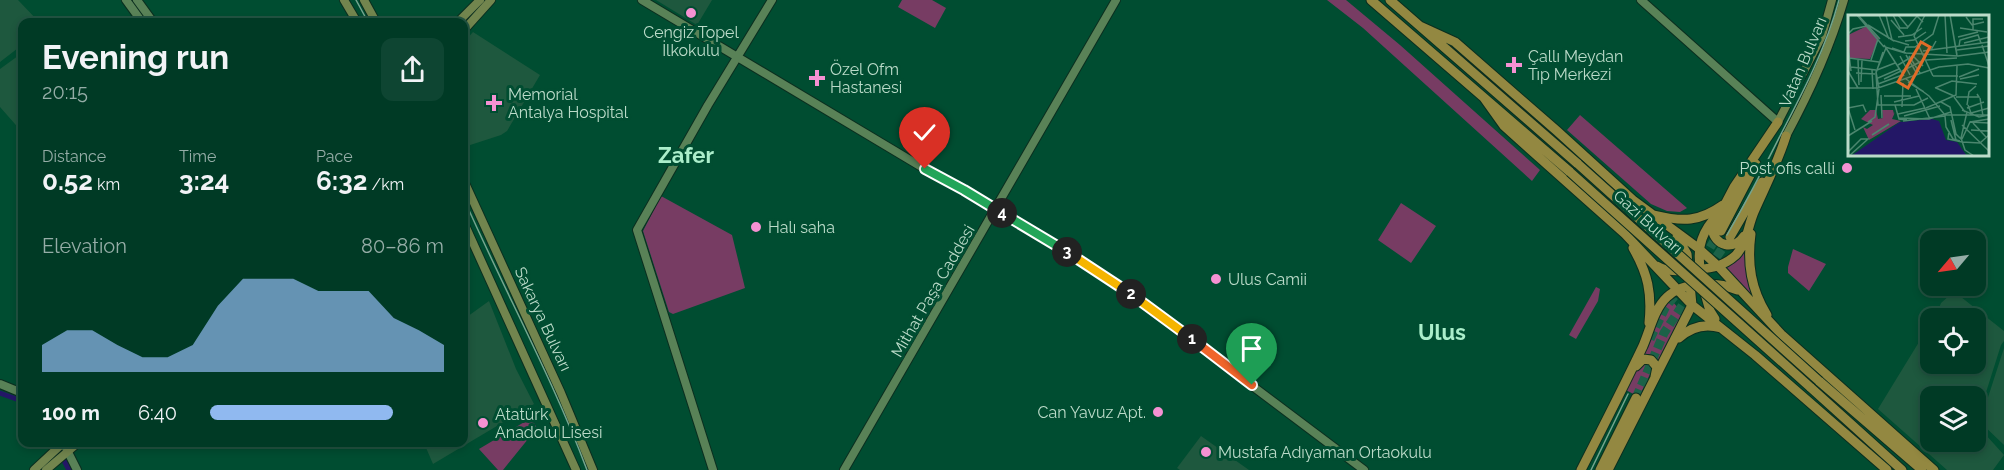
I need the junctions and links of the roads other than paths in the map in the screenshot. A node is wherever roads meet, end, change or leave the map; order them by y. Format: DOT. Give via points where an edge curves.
graph roads {
  1 [pos="126,0"];
  2 [pos="137,0"];
  3 [pos="344,0"];
  4 [pos="364,0"];
  5 [pos="480,0"];
  6 [pos="491,0"];
  7 [pos="642,0"];
  8 [pos="772,0"];
  9 [pos="1116,0"];
  10 [pos="1371,0"];
  11 [pos="1390,0"];
  12 [pos="1641,0"];
  13 [pos="1649,0"];
  14 [pos="1832,0"];
  15 [pos="1844,0"];
  16 [pos="139,18"];
  17 [pos="150,18"];
  18 [pos="355,18"];
  19 [pos="374,18"];
  20 [pos="462,18"];
  21 [pos="468,26"];
  22 [pos="1420,26"];
  23 [pos="739,57"];
  24 [pos="1484,98"];
  25 [pos="1779,120"];
  26 [pos="1786,135"];
  27 [pos="468,190"];
  28 [pos="1725,204"];
  29 [pos="996,210"];
  30 [pos="1649,213"];
  31 [pos="1753,215"];
  32 [pos="1667,226"];
  33 [pos="1721,231"];
  34 [pos="1747,231"];
  35 [pos="468,232"];
  36 [pos="1624,234"];
  37 [pos="1730,237"];
  38 [pos="1698,248"];
  39 [pos="1652,263"];
  40 [pos="1719,267"];
  41 [pos="1700,269"];
  42 [pos="1689,270"];
  43 [pos="1703,285"];
  44 [pos="1692,287"];
  45 [pos="1677,290"];
  46 [pos="1740,291"];
  47 [pos="1692,305"];
  48 [pos="1721,327"];
  49 [pos="1781,334"];
  50 [pos="1648,335"];
  51 [pos="1673,344"];
  52 [pos="1628,376"];
  53 [pos="0,384"];
  54 [pos="1653,385"];
  55 [pos="18,391"];
  56 [pos="1625,392"];
  57 [pos="1635,398"];
  58 [pos="58,447"];
  59 [pos="65,447"];
  60 [pos="74,447"];
  61 [pos="68,452"];
  62 [pos="58,466"];
  63 [pos="1359,468"];
  64 [pos="34,470"];
  65 [pos="46,470"];
  66 [pos="77,470"];
  67 [pos="576,470"];
  68 [pos="593,470"];
  69 [pos="713,470"];
  70 [pos="844,470"];
  71 [pos="1581,470"];
  72 [pos="1587,470"];
  73 [pos="1600,470"];
  74 [pos="1608,470"];
  75 [pos="1887,470"];
  76 [pos="1902,470"];
  77 [pos="1922,470"];
  78 [pos="1934,470"];
  1 -- 16 [label="street"];
  2 -- 17 [label="street"];
  3 -- 18 [label="main road"];
  4 -- 19 [label="main road"];
  5 -- 20 [label="main road"];
  6 -- 21 [label="main road"];
  7 -- 23 [label="street"];
  8 -- 23 [label="street"];
  9 -- 29 [label="street, Mithat Paşa Caddesi"];
  10 -- 24 [label="highway, Gazi Bulvarı"];
  11 -- 22 [label="highway, Gazi Bulvarı"];
  12 -- 25 [label="street" via="1761,109"];
  13 -- 25 [label="street"];
  14 -- 25 [label="main road" via="1821,36"];
  15 -- 26 [label="main road, Vatan Bulvarı" via="1818,75"];
  22 -- 30 [label="highway" via="1455,42"];
  22 -- 77 [label="highway, Gazi Bulvarı, bridge"];
  23 -- 29 [label="street"];
  23 -- 69 [label="street" via="637,230"];
  24 -- 36 [label="highway" via="1504,126"];
  24 -- 76 [label="highway, Gazi Bulvarı, bridge"];
  25 -- 28 [label="highway"];
  25 -- 33 [label="highway"];
  26 -- 31 [label="highway"];
  26 -- 37 [label="highway"];
  27 -- 68 [label="main road, Sakarya Bulvarı"];
  28 -- 30 [label="highway" via="1689,220"];
  28 -- 34 [label="highway" via="1712,229 1716,239 1725,245 1735,245"];
  28 -- 38 [label="highway" via="1704,231"];
  29 -- 63 [label="street" via="1110,279"];
  29 -- 70 [label="street, Mithat Paşa Caddesi"];
  30 -- 32 [label="highway"];
  31 -- 34 [label="highway"];
  31 -- 49 [label="highway" via="1749,269 1753,286"];
  32 -- 38 [label="highway"];
  32 -- 42 [label="highway" via="1684,247"];
  34 -- 40 [label="highway" via="1741,248"];
  35 -- 67 [label="main road, Sakarya Bulvarı"];
  36 -- 39 [label="highway"];
  36 -- 50 [label="highway" via="1650,290"];
  38 -- 40 [label="highway"];
  38 -- 41 [label="highway"];
  39 -- 42 [label="highway" via="1664,270"];
  39 -- 45 [label="highway"];
  40 -- 41 [label="highway"];
  40 -- 46 [label="highway"];
  41 -- 42 [label="highway"];
  41 -- 43 [label="highway"];
  42 -- 44 [label="highway"];
  43 -- 44 [label="highway"];
  43 -- 46 [label="highway" via="1719,284"];
  43 -- 48 [label="highway" via="1710,311"];
  44 -- 45 [label="highway"];
  44 -- 47 [label="highway"];
  45 -- 47 [label="highway"];
  45 -- 50 [label="highway" via="1661,304"];
  46 -- 49 [label="highway"];
  47 -- 48 [label="highway"];
  47 -- 51 [label="highway"];
  48 -- 51 [label="highway" via="1693,327"];
  48 -- 75 [label="highway"];
  49 -- 78 [label="highway"];
  50 -- 52 [label="highway"];
  51 -- 54 [label="highway"];
  52 -- 54 [label="highway" via="1642,359 1651,360 1656,367"];
  52 -- 71 [label="highway"];
  53 -- 55 [label="street"];
  54 -- 74 [label="highway"];
  56 -- 72 [label="highway"];
  57 -- 73 [label="highway"];
  58 -- 64 [label="main road"];
  59 -- 61 [label="street"];
  60 -- 61 [label="main road"];
  61 -- 62 [label="main road"];
  61 -- 66 [label="street"];
  62 -- 65 [label="main road"];
}
